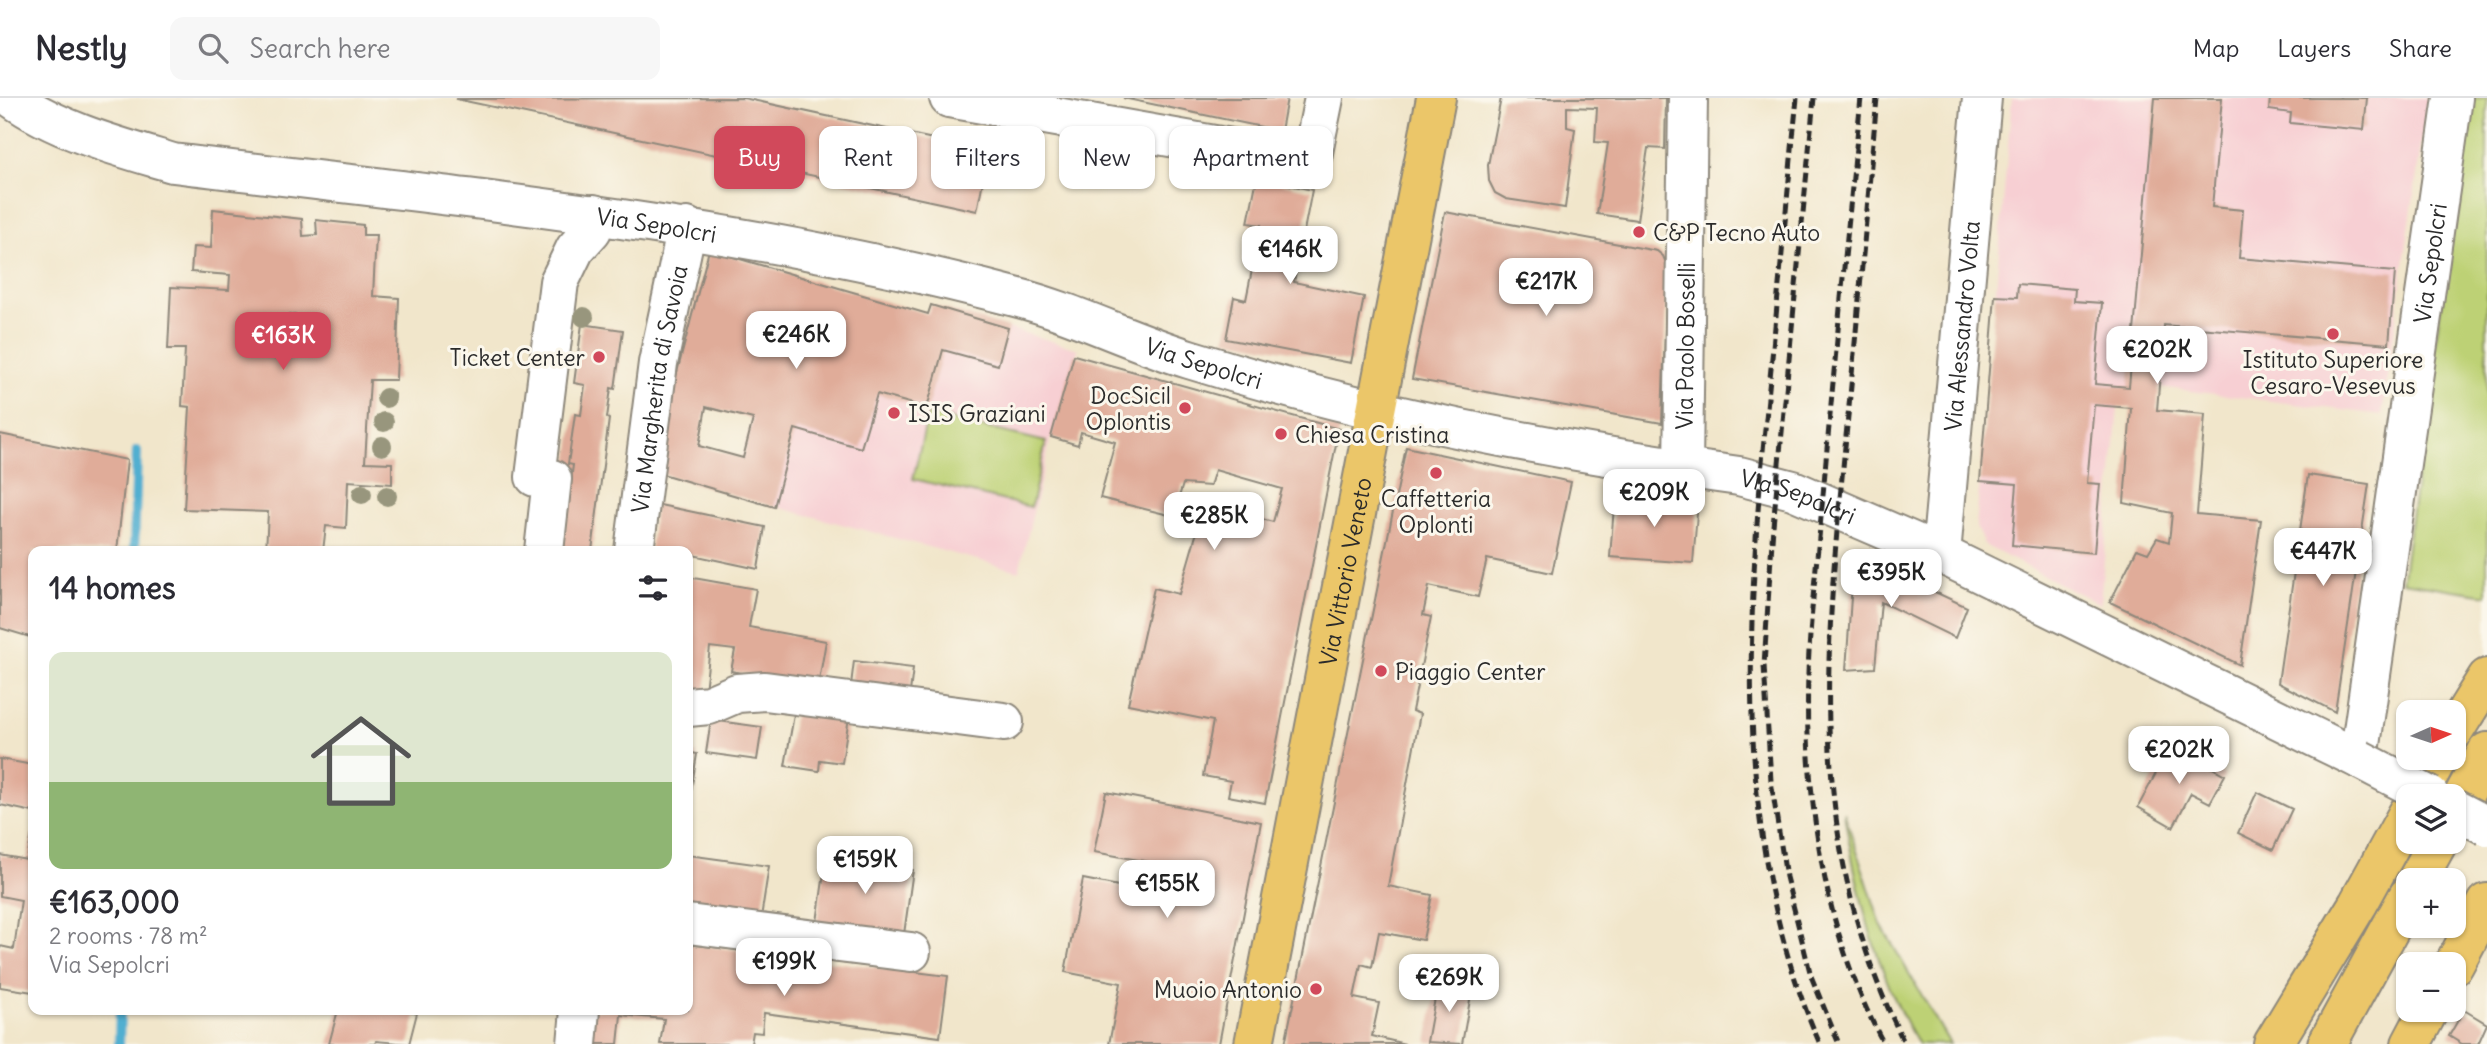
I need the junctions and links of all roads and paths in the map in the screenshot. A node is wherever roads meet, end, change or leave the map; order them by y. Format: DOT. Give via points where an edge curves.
graph roads {
  1 [pos="12,98"];
  2 [pos="949,98"];
  3 [pos="1324,98"];
  4 [pos="1436,98"];
  5 [pos="1688,98"];
  6 [pos="1982,98"];
  7 [pos="2453,98"];
  8 [pos="594,214"];
  9 [pos="687,227"];
  10 [pos="1376,412"];
  11 [pos="1683,468"];
  12 [pos="545,546"];
  13 [pos="635,546"];
  14 [pos="1941,554"];
  15 [pos="2487,678"];
  16 [pos="693,707"];
  17 [pos="2466,712"];
  18 [pos="1004,722"];
  19 [pos="2487,752"];
  20 [pos="2359,760"];
  21 [pos="2406,784"];
  22 [pos="2466,790"];
  23 [pos="2466,816"];
  24 [pos="2487,826"];
  25 [pos="2396,835"];
  26 [pos="2487,903"];
  27 [pos="2396,918"];
  28 [pos="693,925"];
  29 [pos="911,952"];
  30 [pos="2461,952"];
  31 [pos="580,1015"];
  32 [pos="2423,1022"];
  33 [pos="577,1044"];
  34 [pos="1254,1044"];
  35 [pos="2273,1044"];
  36 [pos="2327,1044"];
  37 [pos="2411,1044"];
  1 -- 8 [label="street, Via Sepolcri" via="108,144 173,163"];
  2 -- 3 [label="street" via="1311,163"];
  4 -- 10 [label="main road, Via Vittorio Veneto"];
  5 -- 11 [label="street, Via Paolo Boselli"];
  6 -- 14 [label="street, Via Alessandro Volta"];
  7 -- 20 [label="street, Via Sepolcri"];
  8 -- 9 [label="street, Via Sepolcri"];
  8 -- 12 [label="street" via="592,230 575,249 559,282 536,477 552,479"];
  9 -- 10 [label="street, Via Sepolcri" via="1018,298 1186,358"];
  9 -- 13 [label="street, Via Margherita di Savoia" via="658,363"];
  10 -- 11 [label="street, Via Sepolcri"];
  10 -- 34 [label="main road, Via Vittorio Veneto"];
  11 -- 14 [label="street, Via Sepolcri" via="1793,490"];
  14 -- 20 [label="street, Via Sepolcri"];
  15 -- 17 [label="main road"];
  16 -- 18 [label="street" via="737,693 765,691"];
  19 -- 22 [label="main road"];
  20 -- 21 [label="street, Via Sepolcri, bridge"];
  23 -- 24 [label="street, bridge"];
  25 -- 35 [label="main road"];
  26 -- 30 [label="main road"];
  27 -- 36 [label="main road"];
  28 -- 29 [label="street"];
  31 -- 33 [label="street"];
  32 -- 37 [label="main road"];
}
